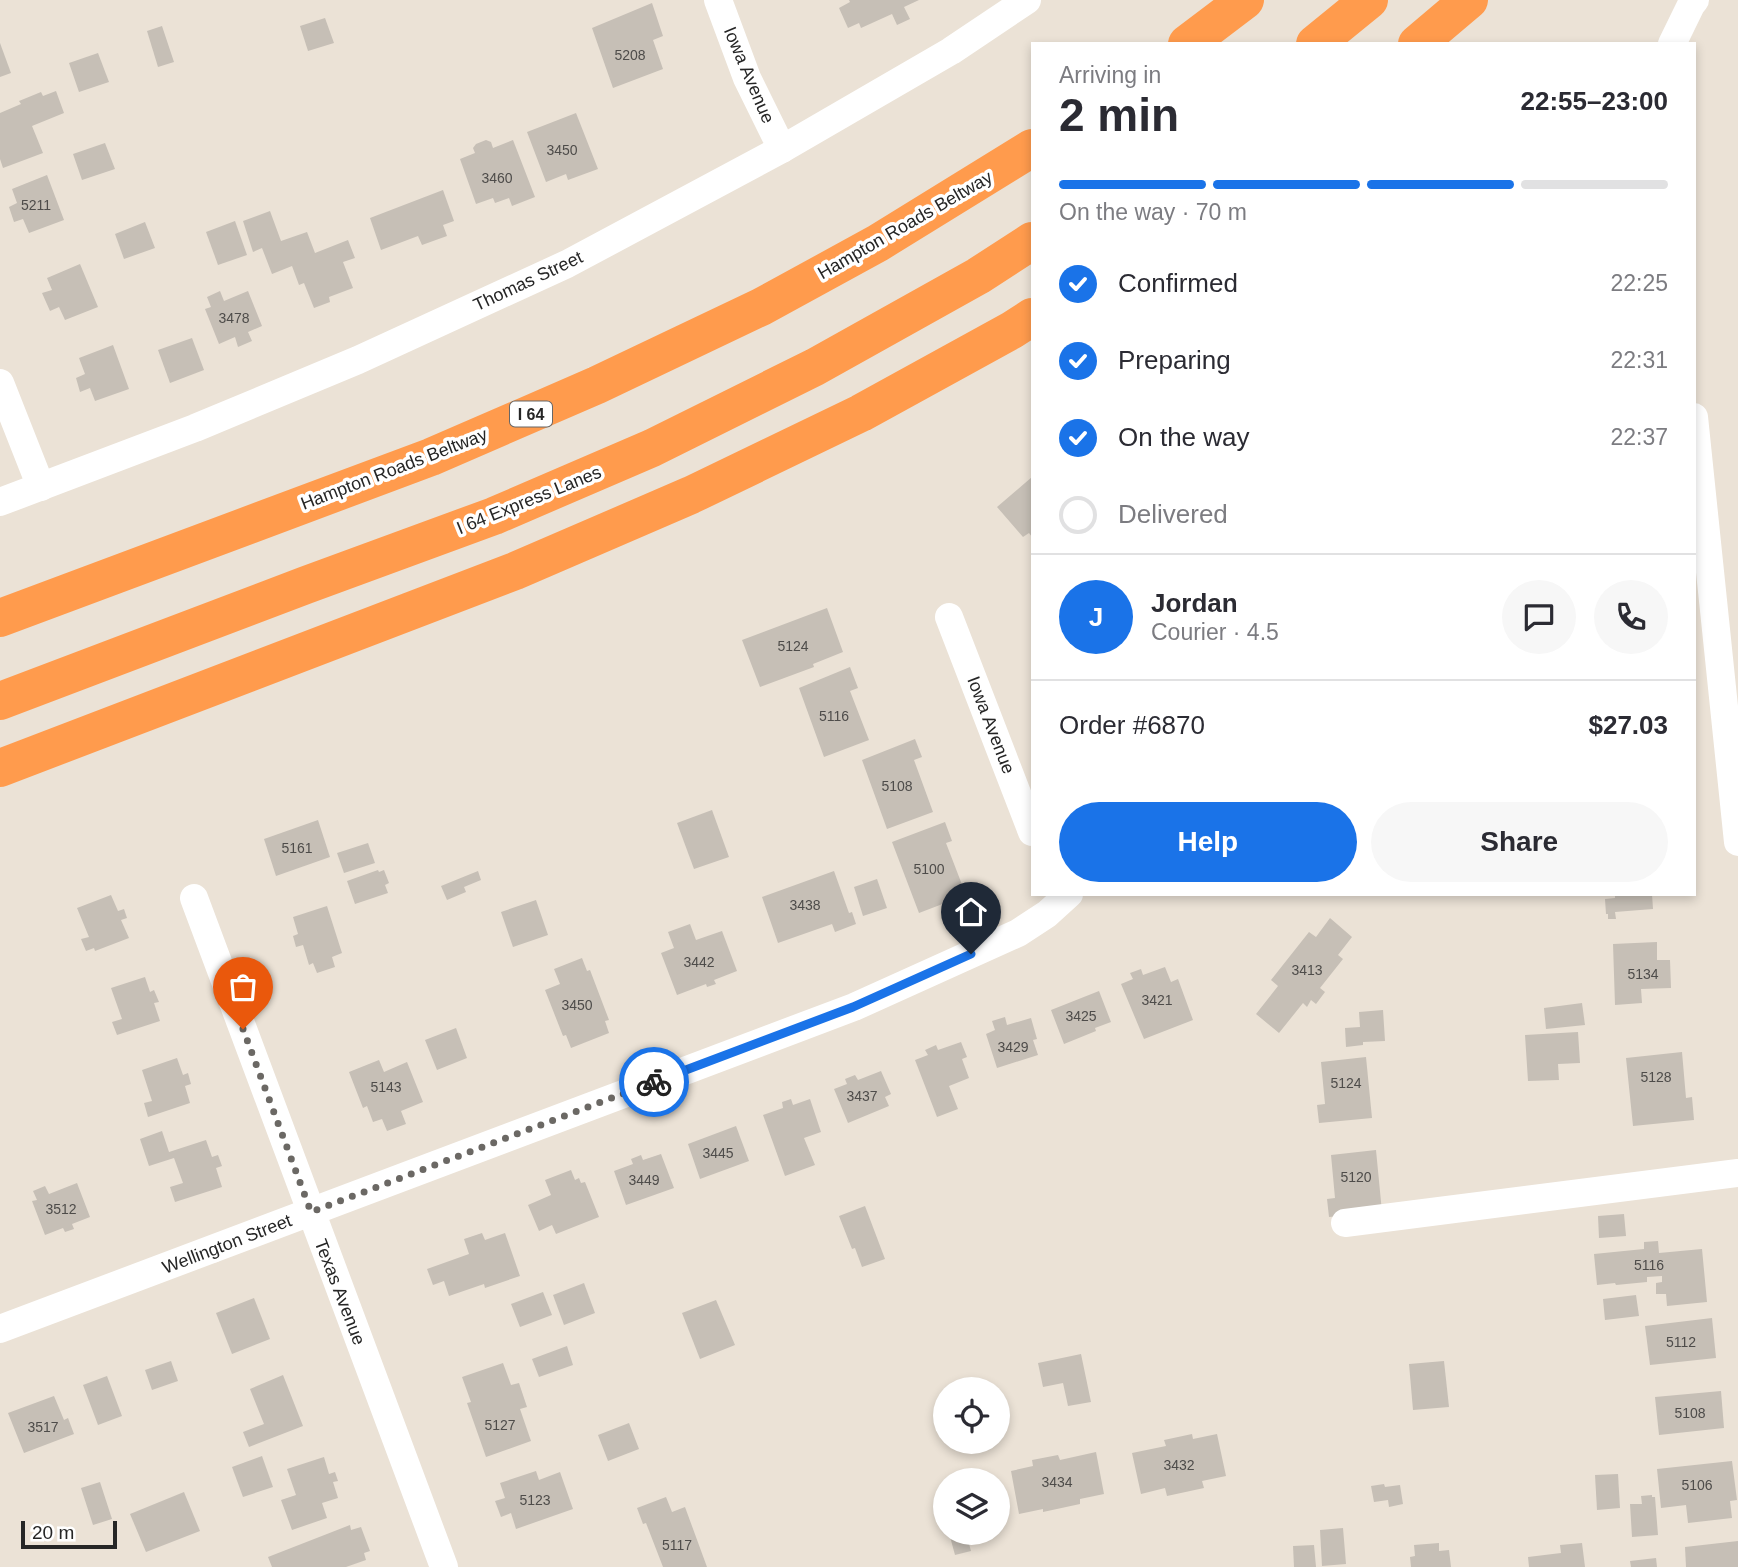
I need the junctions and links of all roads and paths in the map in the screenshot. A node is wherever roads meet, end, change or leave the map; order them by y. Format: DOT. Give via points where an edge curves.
graph roads {
  1 [pos="718,0"];
  2 [pos="1027,0"];
  3 [pos="1245,0"];
  4 [pos="1369,0"];
  5 [pos="1469,0"];
  6 [pos="1695,0"];
  7 [pos="1189,42"];
  8 [pos="1317,42"];
  9 [pos="1419,42"];
  10 [pos="1673,42"];
  11 [pos="782,149"];
  12 [pos="1031,149"];
  13 [pos="1031,242"];
  14 [pos="1031,318"];
  15 [pos="0,383"];
  16 [pos="1696,448"];
  17 [pos="41,487"];
  18 [pos="0,502"];
  19 [pos="1701,559"];
  20 [pos="949,617"];
  21 [pos="0,618"];
  22 [pos="0,701"];
  23 [pos="0,768"];
  24 [pos="1031,829"];
  25 [pos="1738,842"];
  26 [pos="1062,897"];
  27 [pos="194,898"];
  28 [pos="1738,1173"];
  29 [pos="311,1212"];
  30 [pos="1345,1223"];
  31 [pos="0,1329"];
  32 [pos="444,1567"];
  1 -- 11 [label="street, Iowa Avenue" via="747,78"];
  2 -- 11 [label="street, Thomas Street" via="951,51"];
  3 -- 7 [label="highway"];
  4 -- 8 [label="highway"];
  5 -- 9 [label="highway"];
  6 -- 10 [label="street"];
  11 -- 17 [label="street, Thomas Street" via="567,264 358,360"];
  12 -- 21 [label="highway, Hampton Roads Beltway / I 64" via="867,249 761,307 597,385 431,457"];
  13 -- 22 [label="highway, I 64 Express Lanes" via="815,367 652,448 494,516"];
  14 -- 23 [label="highway" via="860,413 679,500 515,571"];
  15 -- 17 [label="street"];
  16 -- 19 [label="street"];
  17 -- 18 [label="street, Thomas Street"];
  19 -- 25 [label="street"];
  20 -- 24 [label="street, Iowa Avenue"];
  26 -- 29 [label="street, Wellington Street" via="1047,914 1018,933 853,1007"];
  27 -- 29 [label="street, Texas Avenue"];
  28 -- 30 [label="street"];
  29 -- 31 [label="street, Wellington Street"];
  29 -- 32 [label="street, Texas Avenue"];
}
